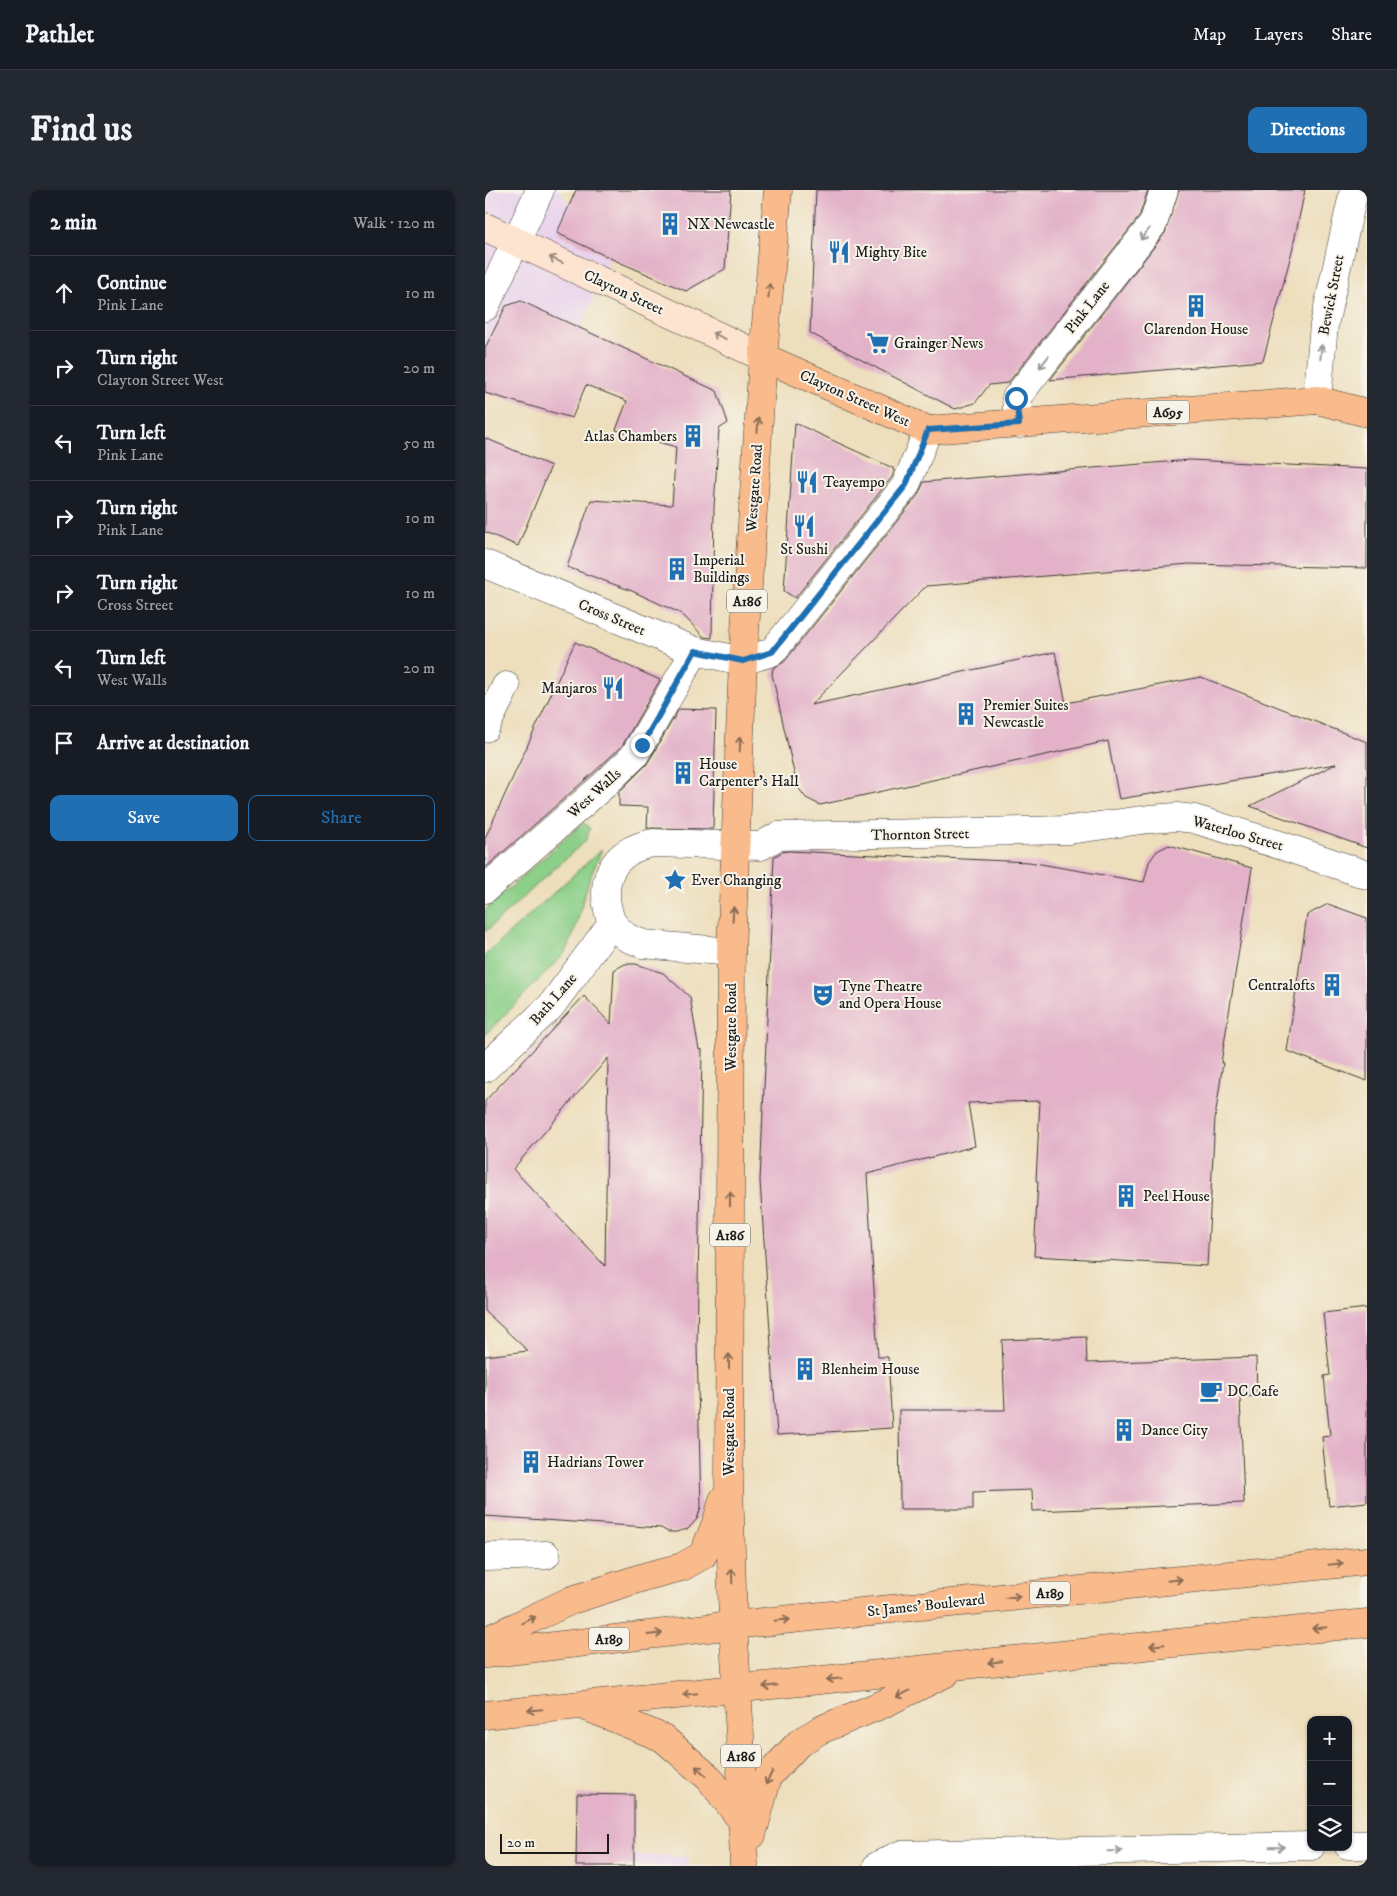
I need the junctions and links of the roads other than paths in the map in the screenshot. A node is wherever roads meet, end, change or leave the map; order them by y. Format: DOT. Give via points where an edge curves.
graph roads {
  1 [pos="540,190"];
  2 [pos="778,190"];
  3 [pos="1164,190"];
  4 [pos="1354,190"];
  5 [pos="485,227"];
  6 [pos="517,242"];
  7 [pos="485,307"];
  8 [pos="763,357"];
  9 [pos="1317,400"];
  10 [pos="1367,413"];
  11 [pos="1019,424"];
  12 [pos="928,430"];
  13 [pos="485,564"];
  14 [pos="695,651"];
  15 [pos="743,661"];
  16 [pos="506,686"];
  17 [pos="485,728"];
  18 [pos="1106,825"];
  19 [pos="736,845"];
  20 [pos="1367,875"];
  21 [pos="485,889"];
  22 [pos="612,923"];
  23 [pos="731,952"];
  24 [pos="485,1068"];
  25 [pos="729,1482"];
  26 [pos="546,1555"];
  27 [pos="485,1557"];
  28 [pos="1367,1561"];
  29 [pos="1367,1623"];
  30 [pos="733,1625"];
  31 [pos="485,1641"];
  32 [pos="485,1654"];
  33 [pos="963,1665"];
  34 [pos="738,1689"];
  35 [pos="583,1706"];
  36 [pos="485,1715"];
  37 [pos="743,1822"];
  38 [pos="1352,1845"];
  39 [pos="1367,1845"];
  40 [pos="1307,1846"];
  41 [pos="744,1866"];
  42 [pos="877,1866"];
  1 -- 6 [label="street"];
  8 -- 2 [label="main road, Westgate Road / A186, one-way"];
  3 -- 11 [label="street, Pink Lane, one-way" via="1153,224 1016,398"];
  9 -- 4 [label="street, Bewick Street, one-way" via="1324,325"];
  5 -- 6 [label="street, Clayton Street"];
  6 -- 7 [label="street"];
  8 -- 6 [label="street, Clayton Street, one-way"];
  8 -- 12 [label="main road, Clayton Street West / A695"];
  15 -- 8 [label="main road, Westgate Road / A186, one-way"];
  9 -- 10 [label="main road, Clayton Street West / A695"];
  9 -- 11 [label="main road, Clayton Street West / A695"];
  11 -- 12 [label="main road, Clayton Street West / A695"];
  12 -- 15 [label="street" via="906,485 772,652"];
  13 -- 14 [label="street, Cross Street"];
  14 -- 15 [label="street, Cross Street"];
  14 -- 21 [label="street, West Walls" via="634,756"];
  19 -- 15 [label="main road, Westgate Road / A186, one-way"];
  16 -- 17 [label="street"];
  18 -- 19 [label="street, Thornton Street" via="1069,830 777,836 761,846"];
  18 -- 20 [label="street, Waterloo Street" via="1177,817 1194,819"];
  19 -- 22 [label="street" via="653,843 629,850 613,868 607,881 605,894"];
  23 -- 19 [label="main road, Westgate Road / A186, one-way"];
  22 -- 23 [label="street" via="626,937 643,944"];
  22 -- 24 [label="street, Bath Lane" via="551,1006"];
  25 -- 23 [label="main road, Westgate Road / A186, one-way"];
  30 -- 25 [label="main road, Westgate Road / A186, one-way"];
  31 -- 25 [label="main road, one-way" via="572,1600 682,1567 703,1555"];
  26 -- 27 [label="street"];
  30 -- 28 [label="main road, St James' Boulevard / A189, one-way"];
  29 -- 33 [label="main road, one-way"];
  32 -- 30 [label="main road, St James' Boulevard / A189, one-way"];
  30 -- 34 [label="main road, Westgate Road / A186"];
  33 -- 34 [label="main road, one-way"];
  33 -- 41 [label="main road, one-way" via="820,1730 799,1744 768,1776"];
  34 -- 35 [label="main road, one-way"];
  34 -- 37 [label="main road, Westgate Road / A186"];
  35 -- 36 [label="main road, one-way"];
  37 -- 35 [label="main road, one-way" via="709,1778 663,1738"];
  37 -- 41 [label="main road, Westgate Road / A186"];
  38 -- 39 [label="street"];
  42 -- 40 [label="street, one-way" via="899,1855"];
}
